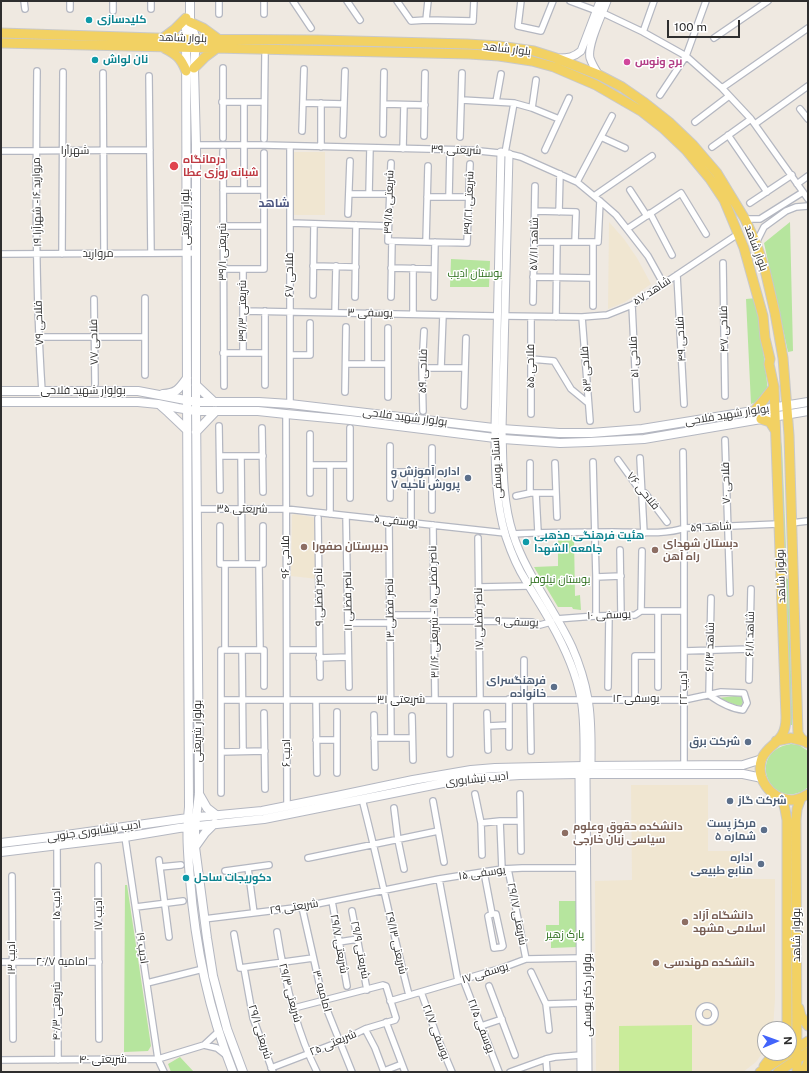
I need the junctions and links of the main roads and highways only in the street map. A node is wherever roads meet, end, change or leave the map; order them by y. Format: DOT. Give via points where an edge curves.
graph roads {
  1 [pos="185,1"];
  2 [pos="190,1"];
  3 [pos="188,20"];
  4 [pos="1,33"];
  5 [pos="163,42"];
  6 [pos="1,43"];
  7 [pos="191,43"];
  8 [pos="217,44"];
  9 [pos="190,70"];
  10 [pos="187,378"];
  11 [pos="196,385"];
  12 [pos="774,387"];
  13 [pos="116,391"];
  14 [pos="1,392"];
  15 [pos="157,394"];
  16 [pos="116,401"];
  17 [pos="187,401"];
  18 [pos="1,402"];
  19 [pos="196,402"];
  20 [pos="214,402"];
  21 [pos="808,402"];
  22 [pos="158,404"];
  23 [pos="187,410"];
  24 [pos="755,410"];
  25 [pos="787,410"];
  26 [pos="196,411"];
  27 [pos="216,411"];
  28 [pos="808,411"];
  29 [pos="775,412"];
  30 [pos="762,419"];
  31 [pos="187,430"];
  32 [pos="775,430"];
  33 [pos="196,432"];
  34 [pos="776,741"];
  35 [pos="808,743"];
  36 [pos="762,759"];
  37 [pos="585,770"];
  38 [pos="762,778"];
  39 [pos="442,779"];
  40 [pos="198,794"];
  41 [pos="804,796"];
  42 [pos="782,798"];
  43 [pos="216,819"];
  44 [pos="191,822"];
  45 [pos="1,843"];
  46 [pos="195,847"];
  47 [pos="1,852"];
  48 [pos="797,1000"];
  49 [pos="787,1009"];
  50 [pos="785,1021"];
  51 [pos="787,1021"];
  52 [pos="797,1021"];
  53 [pos="808,1026"];
  54 [pos="808,1041"];
  55 [pos="797,1048"];
  56 [pos="808,1052"];
  57 [pos="797,1059"];
  58 [pos="768,1061"];
  59 [pos="777,1061"];
  60 [pos="795,1061"];
  61 [pos="797,1061"];
  62 [pos="808,1062"];
  63 [pos="788,1069"];
  64 [pos="233,1072"];
  65 [pos="243,1072"];
  66 [pos="760,1072"];
  67 [pos="778,1072"];
  68 [pos="797,1072"];
  69 [pos="804,1072"];
  1 -- 3 [label="main road, بلوار شریعتی"];
  2 -- 3 [label="main road, بلوار شریعتی"];
  3 -- 5 [label="main road"];
  3 -- 7 [label="main road, بلوار شریعتی"];
  3 -- 8 [label="main road" via="203,28"];
  4 -- 5 [label="main road, بلوار شاهد"];
  5 -- 6 [label="main road, بلوار شاهد"];
  5 -- 7 [label="main road, بلوار شاهد"];
  5 -- 9 [label="main road"];
  7 -- 8 [label="main road, بلوار شاهد"];
  7 -- 9 [label="main road, بلوار شریعتی"];
  8 -- 9 [label="main road"];
  8 -- 12 [label="main road, بلوار شاهد" via="499,56 554,67 618,96 664,129 686,150 724,200 744,248 763,316"];
  8 -- 25 [label="main road, بلوار شاهد" via="314,40 499,46 534,51 556,58 622,87 645,102 690,141 717,173 745,219 756,243 775,313 783,358"];
  9 -- 10 [label="main road, بلوار شریعتی" via="186,253"];
  9 -- 11 [label="main road, بلوار شریعتی" via="196,145"];
  10 -- 15 [label="main road" via="172,394"];
  10 -- 17 [label="main road, بلوار شریعتی"];
  11 -- 19 [label="main road, بولوار شریعتی"];
  11 -- 20 [label="main road"];
  12 -- 24 [label="main road"];
  12 -- 29 [label="main road, بلوار شاهد"];
  13 -- 14 [label="main road, بولوار شهید فلاحی"];
  13 -- 15 [label="main road, بولوار شهید فلاحی"];
  13 -- 16 [label="main road"];
  15 -- 17 [label="main road, بولوار شهید فلاحی"];
  16 -- 18 [label="main road, بولوار شهید فلاحی"];
  16 -- 22 [label="main road, بولوار شهید فلاحی"];
  17 -- 19 [label="main road, بولوار شهید فلاحی"];
  17 -- 23 [label="main road, بلوار شریعتی"];
  19 -- 20 [label="main road, بولوار شهید فلاحی"];
  19 -- 26 [label="main road, بولوار شریعتی"];
  20 -- 24 [label="main road, بولوار شهید فلاحی" via="290,404 559,433 642,429"];
  21 -- 25 [label="main road, بولوار شهید فلاحی"];
  22 -- 23 [label="main road, بولوار شهید فلاحی"];
  22 -- 31 [label="main road"];
  23 -- 26 [label="main road, بولوار شهید فلاحی"];
  23 -- 31 [label="main road, بولوار شریعتی"];
  24 -- 29 [label="main road, بولوار شهید فلاحی"];
  25 -- 28 [label="main road, بولوار شهید فلاحی"];
  25 -- 29 [label="main road, بولوار شهید فلاحی"];
  25 -- 35 [label="main road, بولوار شاهد" via="798,733"];
  26 -- 27 [label="main road, بولوار شهید فلاحی"];
  26 -- 33 [label="main road, بولوار شریعتی"];
  27 -- 30 [label="main road, بولوار شهید فلاحی" via="258,411 499,438 560,442 644,439"];
  27 -- 33 [label="main road"];
  29 -- 30 [label="main road, بولوار شهید فلاحی"];
  29 -- 32 [label="main road, بولوار شاهد"];
  30 -- 32 [label="main road" via="770,422"];
  31 -- 44 [label="main road, بولوار شریعتی"];
  32 -- 34 [label="main road, بولوار شاهد" via="786,717 782,736"];
  33 -- 40 [label="main road, بولوار شریعتی"];
  34 -- 35 [label="main road" via="791,738"];
  34 -- 36 [label="main road, بولوار شاهد"];
  36 -- 37 [label="main road, ادیب نیشابوری" via="744,765"];
  36 -- 38 [label="main road"];
  37 -- 38 [label="main road, ادیب نیشابوری" via="743,774"];
  37 -- 39 [label="main road, ادیب نیشابوری"];
  38 -- 42 [label="main road" via="766,787"];
  39 -- 43 [label="main road, ادیب نیشابوری" via="376,787"];
  39 -- 43 [label="main road, ادیب نیشابوری" via="264,819"];
  40 -- 43 [label="main road"];
  40 -- 44 [label="main road, بولوار شریعتی"];
  41 -- 42 [label="main road" via="791,800"];
  41 -- 48 [label="main road, بولوار شاهد" via="797,809 796,820"];
  42 -- 49 [label="main road, بولوار شاهد" via="787,820"];
  43 -- 44 [label="main road, ادیب نیشابوری"];
  43 -- 46 [label="main road"];
  44 -- 45 [label="main road, ادیب نیشابوری جنوبی"];
  44 -- 46 [label="main road, بولوار شریعتی"];
  44 -- 47 [label="main road, ادیب نیشابوری جنوبی" via="125,837"];
  44 -- 64 [label="main road, بولوار شریعتی" via="187,846 192,900 203,969 218,1032"];
  46 -- 65 [label="main road, بولوار شریعتی" via="213,976 227,1029"];
  48 -- 52 [label="main road, بولوار شاهد"];
  48 -- 53 [label="main road"];
  49 -- 50 [label="main road"];
  49 -- 51 [label="main road, بولوار شاهد"];
  54 -- 55 [label="main road"];
  56 -- 57 [label="main road"];
  58 -- 66 [label="main road"];
  59 -- 66 [label="main road"];
  60 -- 63 [label="main road"];
  61 -- 68 [label="main road, بولوار شاهد"];
  62 -- 69 [label="main road"];
  63 -- 67 [label="main road"];
}
